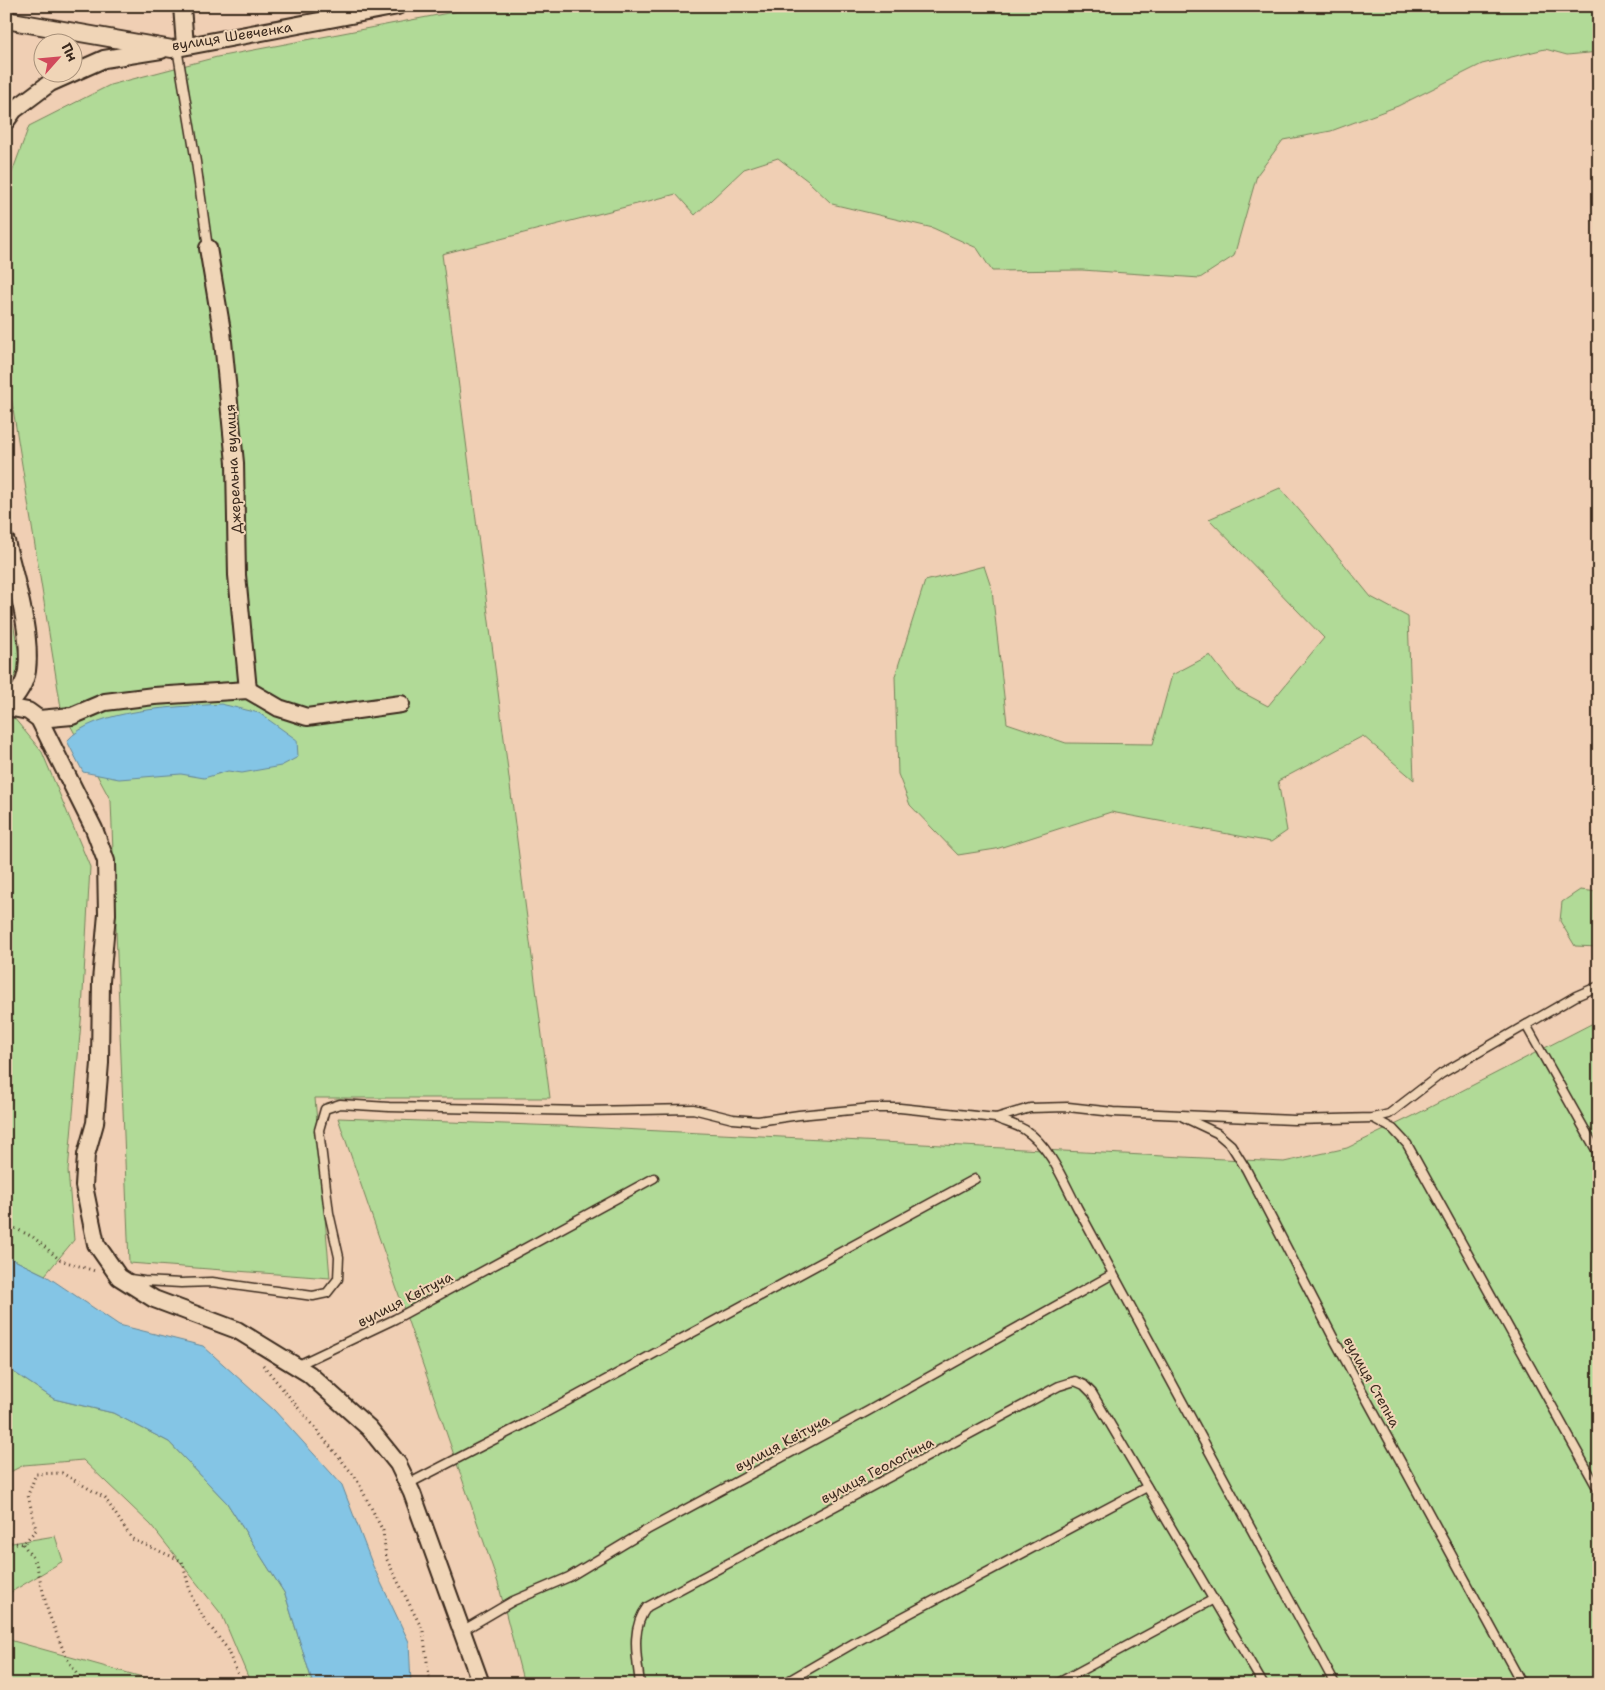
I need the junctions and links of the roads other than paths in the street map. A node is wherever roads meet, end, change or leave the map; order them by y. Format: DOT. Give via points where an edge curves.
graph roads {
  1 [pos="182,6"];
  2 [pos="389,7"];
  3 [pos="6,20"];
  4 [pos="178,47"];
  5 [pos="6,121"];
  6 [pos="208,248"];
  7 [pos="6,541"];
  8 [pos="248,690"];
  9 [pos="401,704"];
  10 [pos="6,707"];
  11 [pos="39,719"];
  12 [pos="1599,986"];
  13 [pos="1526,1025"];
  14 [pos="1179,1115"];
  15 [pos="996,1118"];
  16 [pos="1373,1118"];
  17 [pos="1599,1155"];
  18 [pos="654,1178"];
  19 [pos="975,1179"];
  20 [pos="1113,1274"];
  21 [pos="120,1277"];
  22 [pos="296,1366"];
  23 [pos="408,1484"];
  24 [pos="1147,1487"];
  25 [pos="1599,1491"];
  26 [pos="1214,1599"];
  27 [pos="462,1632"];
  28 [pos="481,1684"];
  29 [pos="640,1684"];
  30 [pos="783,1684"];
  31 [pos="1056,1684"];
  32 [pos="1263,1684"];
  33 [pos="1335,1684"];
  34 [pos="1522,1684"];
  1 -- 4 [label="street"];
  2 -- 4 [label="street, вулиця Шевченка"];
  3 -- 4 [label="street, вулиця Шевченка"];
  4 -- 5 [label="street" via="104,59 50,83 14,110"];
  4 -- 6 [label="lane"];
  6 -- 8 [label="street, Джерельна вулиця" via="222,330 235,463 237,575"];
  7 -- 10 [label="street" via="27,636 27,672 21,690"];
  8 -- 9 [label="street" via="279,708 307,717"];
  8 -- 11 [label="street" via="105,702 72,716"];
  10 -- 11 [label="street" via="28,711"];
  11 -- 21 [label="street" via="94,829 106,861 107,914 101,981 100,1063 95,1122 86,1155 84,1186 96,1244"];
  12 -- 13 [label="lane"];
  13 -- 16 [label="lane" via="1441,1074 1389,1114"];
  13 -- 17 [label="lane"];
  14 -- 15 [label="lane" via="1068,1107 1030,1108"];
  14 -- 16 [label="lane" via="1294,1120"];
  14 -- 34 [label="lane, вулиця Степна" via="1217,1133 1231,1144"];
  15 -- 20 [label="lane" via="1025,1130 1044,1148"];
  15 -- 21 [label="lane" via="872,1108 758,1121 733,1119 693,1109 586,1111 340,1104 325,1109 319,1130 329,1213 339,1257 338,1280 327,1293 313,1296 212,1282 144,1281"];
  16 -- 25 [label="lane" via="1394,1129 1407,1144"];
  18 -- 22 [label="lane, вулиця Квітуча" via="395,1320"];
  19 -- 23 [label="lane"];
  20 -- 27 [label="lane, вулиця Квітуча" via="647,1530 569,1577 513,1602"];
  20 -- 33 [label="lane"];
  21 -- 22 [label="street" via="154,1299 237,1330"];
  22 -- 23 [label="street" via="310,1374 369,1428 398,1464"];
  23 -- 27 [label="street"];
  24 -- 26 [label="lane, вулиця Геологічна"];
  24 -- 29 [label="lane, вулиця Геологічна" via="1092,1393 1076,1381 1059,1386 646,1608 637,1626"];
  24 -- 30 [label="lane"];
  26 -- 31 [label="lane"];
  26 -- 32 [label="lane, вулиця Геологічна"];
  27 -- 28 [label="street"];
}
